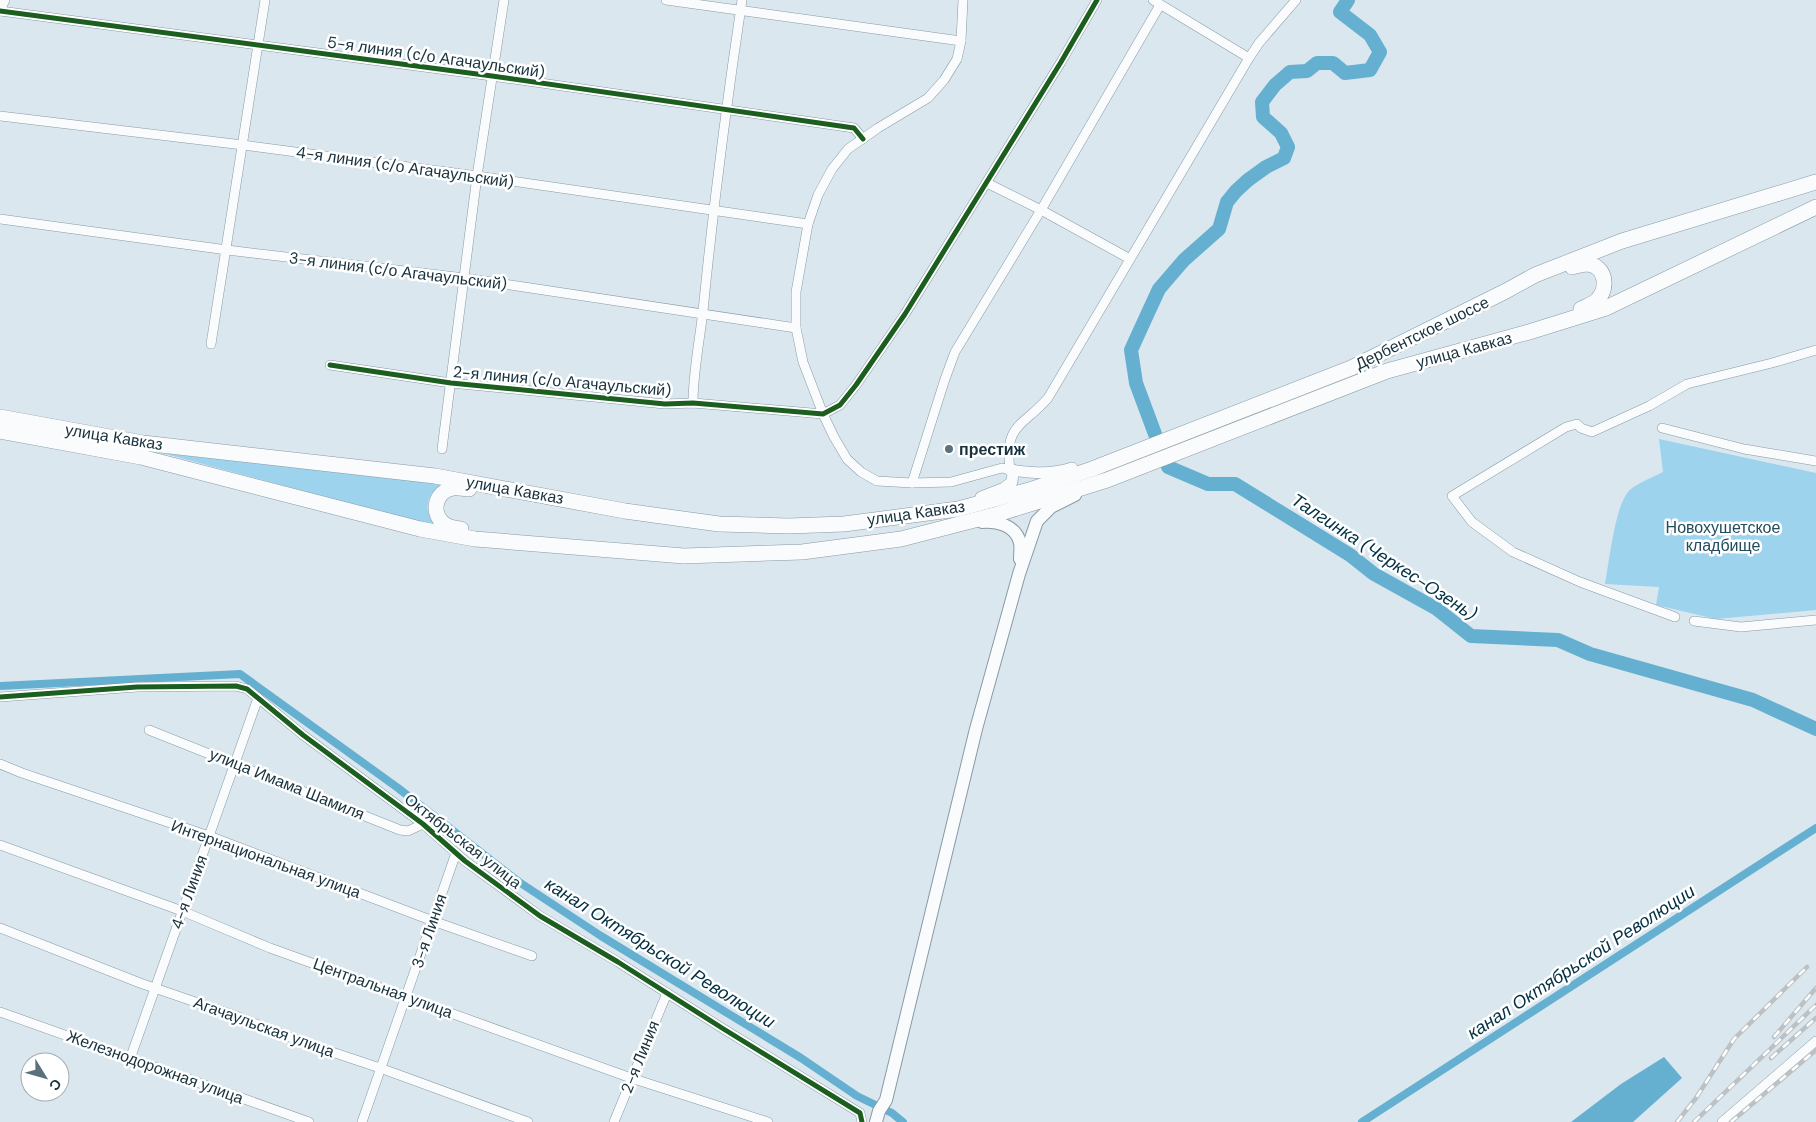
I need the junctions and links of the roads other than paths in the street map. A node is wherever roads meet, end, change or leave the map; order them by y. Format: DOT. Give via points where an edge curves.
graph roads {
  1 [pos="4,0"];
  2 [pos="265,0"];
  3 [pos="504,0"];
  4 [pos="666,0"];
  5 [pos="742,0"];
  6 [pos="963,0"];
  7 [pos="1097,0"];
  8 [pos="1296,0"];
  9 [pos="1156,2"];
  10 [pos="0,11"];
  11 [pos="740,11"];
  12 [pos="961,41"];
  13 [pos="258,46"];
  14 [pos="1249,58"];
  15 [pos="492,76"];
  16 [pos="728,110"];
  17 [pos="0,116"];
  18 [pos="863,139"];
  19 [pos="243,145"];
  20 [pos="477,176"];
  21 [pos="1816,182"];
  22 [pos="987,183"];
  23 [pos="1816,207"];
  24 [pos="1041,210"];
  25 [pos="713,211"];
  26 [pos="0,219"];
  27 [pos="808,224"];
  28 [pos="227,250"];
  29 [pos="1130,259"];
  30 [pos="464,278"];
  31 [pos="1506,291"];
  32 [pos="703,315"];
  33 [pos="796,328"];
  34 [pos="1529,332"];
  35 [pos="211,344"];
  36 [pos="1816,350"];
  37 [pos="330,365"];
  38 [pos="450,384"];
  39 [pos="693,403"];
  40 [pos="823,414"];
  41 [pos="0,417"];
  42 [pos="1662,428"];
  43 [pos="0,431"];
  44 [pos="442,449"];
  45 [pos="1124,456"];
  46 [pos="1816,460"];
  47 [pos="1010,470"];
  48 [pos="1107,480"];
  49 [pos="912,483"];
  50 [pos="1029,490"];
  51 [pos="557,498"];
  52 [pos="959,516"];
  53 [pos="544,546"];
  54 [pos="1019,574"];
  55 [pos="1675,617"];
  56 [pos="1816,620"];
  57 [pos="1694,621"];
  58 [pos="0,696"];
  59 [pos="258,698"];
  60 [pos="150,730"];
  61 [pos="235,763"];
  62 [pos="0,764"];
  63 [pos="423,824"];
  64 [pos="210,836"];
  65 [pos="0,845"];
  66 [pos="456,853"];
  67 [pos="182,911"];
  68 [pos="433,921"];
  69 [pos="0,928"];
  70 [pos="532,956"];
  71 [pos="155,988"];
  72 [pos="667,993"];
  73 [pos="406,996"];
  74 [pos="0,1012"];
  75 [pos="1816,1041"];
  76 [pos="130,1059"];
  77 [pos="380,1068"];
  78 [pos="632,1078"];
  79 [pos="878,1115"];
  80 [pos="861,1117"];
  81 [pos="309,1122"];
  82 [pos="362,1122"];
  83 [pos="528,1122"];
  84 [pos="614,1122"];
  85 [pos="768,1122"];
  86 [pos="1722,1122"];
  1 -- 10 [label="street"];
  2 -- 13 [label="street"];
  3 -- 15 [label="street"];
  4 -- 11 [label="street"];
  5 -- 11 [label="street"];
  6 -- 12 [label="street"];
  7 -- 22 [label="street"];
  8 -- 14 [label="street"];
  9 -- 14 [label="street"];
  9 -- 24 [label="street"];
  10 -- 13 [label="street, 5-я линия (с/о Агачаульский)"];
  11 -- 12 [label="street"];
  11 -- 16 [label="street"];
  12 -- 18 [label="street" via="957,58 928,98"];
  13 -- 15 [label="street, 5-я линия (с/о Агачаульский)"];
  13 -- 19 [label="street"];
  14 -- 29 [label="street"];
  15 -- 16 [label="street, 5-я линия (с/о Агачаульский)"];
  15 -- 20 [label="street"];
  16 -- 18 [label="street, 5-я линия (с/о Агачаульский)" via="854,128"];
  16 -- 25 [label="street"];
  17 -- 19 [label="street, 4-я линия (с/о Агачаульский)"];
  18 -- 27 [label="street" via="848,149 832,169"];
  19 -- 20 [label="street, 4-я линия (с/о Агачаульский)"];
  19 -- 28 [label="street"];
  20 -- 25 [label="street, 4-я линия (с/о Агачаульский)"];
  20 -- 30 [label="street"];
  21 -- 31 [label="highway, Дербентское шоссе" via="1622,241 1535,275"];
  22 -- 24 [label="street"];
  22 -- 40 [label="street" via="906,314 856,385 840,405"];
  23 -- 34 [label="highway, улица Кавказ" via="1606,308"];
  24 -- 29 [label="street"];
  24 -- 49 [label="street" via="955,352"];
  25 -- 27 [label="street, 4-я линия (с/о Агачаульский)"];
  25 -- 32 [label="street"];
  26 -- 28 [label="street, 3-я линия (с/о Агачаульский)"];
  27 -- 33 [label="street" via="796,292"];
  28 -- 30 [label="street, 3-я линия (с/о Агачаульский)"];
  28 -- 35 [label="street"];
  29 -- 47 [label="street" via="1048,398 1016,429 1008,451"];
  30 -- 32 [label="street, 3-я линия (с/о Агачаульский)"];
  30 -- 38 [label="street"];
  31 -- 34 [label="highway" via="1578,265 1588,264 1604,277 1604,288 1597,301"];
  31 -- 45 [label="highway, Дербентское шоссе" via="1351,368"];
  32 -- 33 [label="street, 3-я линия (с/о Агачаульский)"];
  32 -- 39 [label="street"];
  33 -- 40 [label="street" via="804,362"];
  34 -- 48 [label="highway, улица Кавказ" via="1387,371"];
  36 -- 55 [label="street" via="1687,384 1592,432 1577,424 1566,427 1452,496 1472,522 1513,552 1580,582"];
  37 -- 38 [label="street, 2-я линия (с/о Агачаульский)"];
  38 -- 39 [label="street, 2-я линия (с/о Агачаульский)" via="665,404"];
  38 -- 44 [label="street"];
  39 -- 40 [label="street, 2-я линия (с/о Агачаульский)"];
  40 -- 49 [label="street" via="847,459 861,472 878,481"];
  41 -- 51 [label="highway, улица Кавказ" via="143,443 435,476"];
  42 -- 46 [label="street" via="1744,449"];
  43 -- 53 [label="highway, улица Кавказ" via="140,457 420,528 475,539"];
  45 -- 47 [label="street" via="1059,472"];
  45 -- 50 [label="highway, Дербентское шоссе"];
  47 -- 49 [label="street" via="1002,468 950,482"];
  47 -- 52 [label="street" via="1012,482 980,497"];
  48 -- 52 [label="highway, улица Кавказ" via="998,514"];
  48 -- 54 [label="main road" via="1051,507 1037,522"];
  50 -- 52 [label="highway, улица Кавказ"];
  51 -- 52 [label="highway, улица Кавказ" via="719,524 789,526"];
  51 -- 53 [label="highway" via="454,488 439,496 436,504 436,513 447,526"];
  52 -- 53 [label="highway" via="901,539 802,552 684,556"];
  52 -- 54 [label="main road" via="996,521 1012,529 1020,542"];
  54 -- 79 [label="main road" via="976,729"];
  56 -- 57 [label="street" via="1741,627"];
  58 -- 59 [label="street, Октябрьская улица" via="137,687 236,686 247,689"];
  59 -- 61 [label="street, 4-я Линия"];
  59 -- 63 [label="street, Октябрьская улица"];
  60 -- 61 [label="street, улица Имама Шамиля"];
  61 -- 63 [label="street, улица Имама Шамиля" via="400,830 408,832"];
  61 -- 64 [label="street, 4-я Линия"];
  62 -- 64 [label="street, Интернациональная улица"];
  63 -- 66 [label="street, Октябрьская улица"];
  64 -- 67 [label="street, 4-я Линия"];
  64 -- 68 [label="street, Интернациональная улица"];
  65 -- 67 [label="street, Центральная улица"];
  66 -- 68 [label="street, 3-я Линия"];
  66 -- 72 [label="street, Октябрьская улица" via="540,916"];
  67 -- 71 [label="street, 4-я Линия"];
  67 -- 73 [label="street, Центральная улица" via="270,948"];
  68 -- 70 [label="street, Интернациональная улица"];
  68 -- 73 [label="street, 3-я Линия"];
  69 -- 71 [label="street, Агачаульская улица"];
  71 -- 76 [label="street, 4-я Линия"];
  71 -- 77 [label="street, Агачаульская улица"];
  72 -- 78 [label="street, 2-я Линия"];
  72 -- 80 [label="street, Октябрьская улица"];
  73 -- 77 [label="street, 3-я Линия"];
  73 -- 78 [label="street, Центральная улица"];
  74 -- 76 [label="street, Железнодорожная улица"];
  75 -- 86 [label="street"];
  76 -- 81 [label="street, Железнодорожная улица"];
  77 -- 82 [label="street, 3-я Линия"];
  77 -- 83 [label="street, Агачаульская улица"];
  78 -- 84 [label="street, 2-я Линия"];
  78 -- 85 [label="street, Центральная улица"];
}
